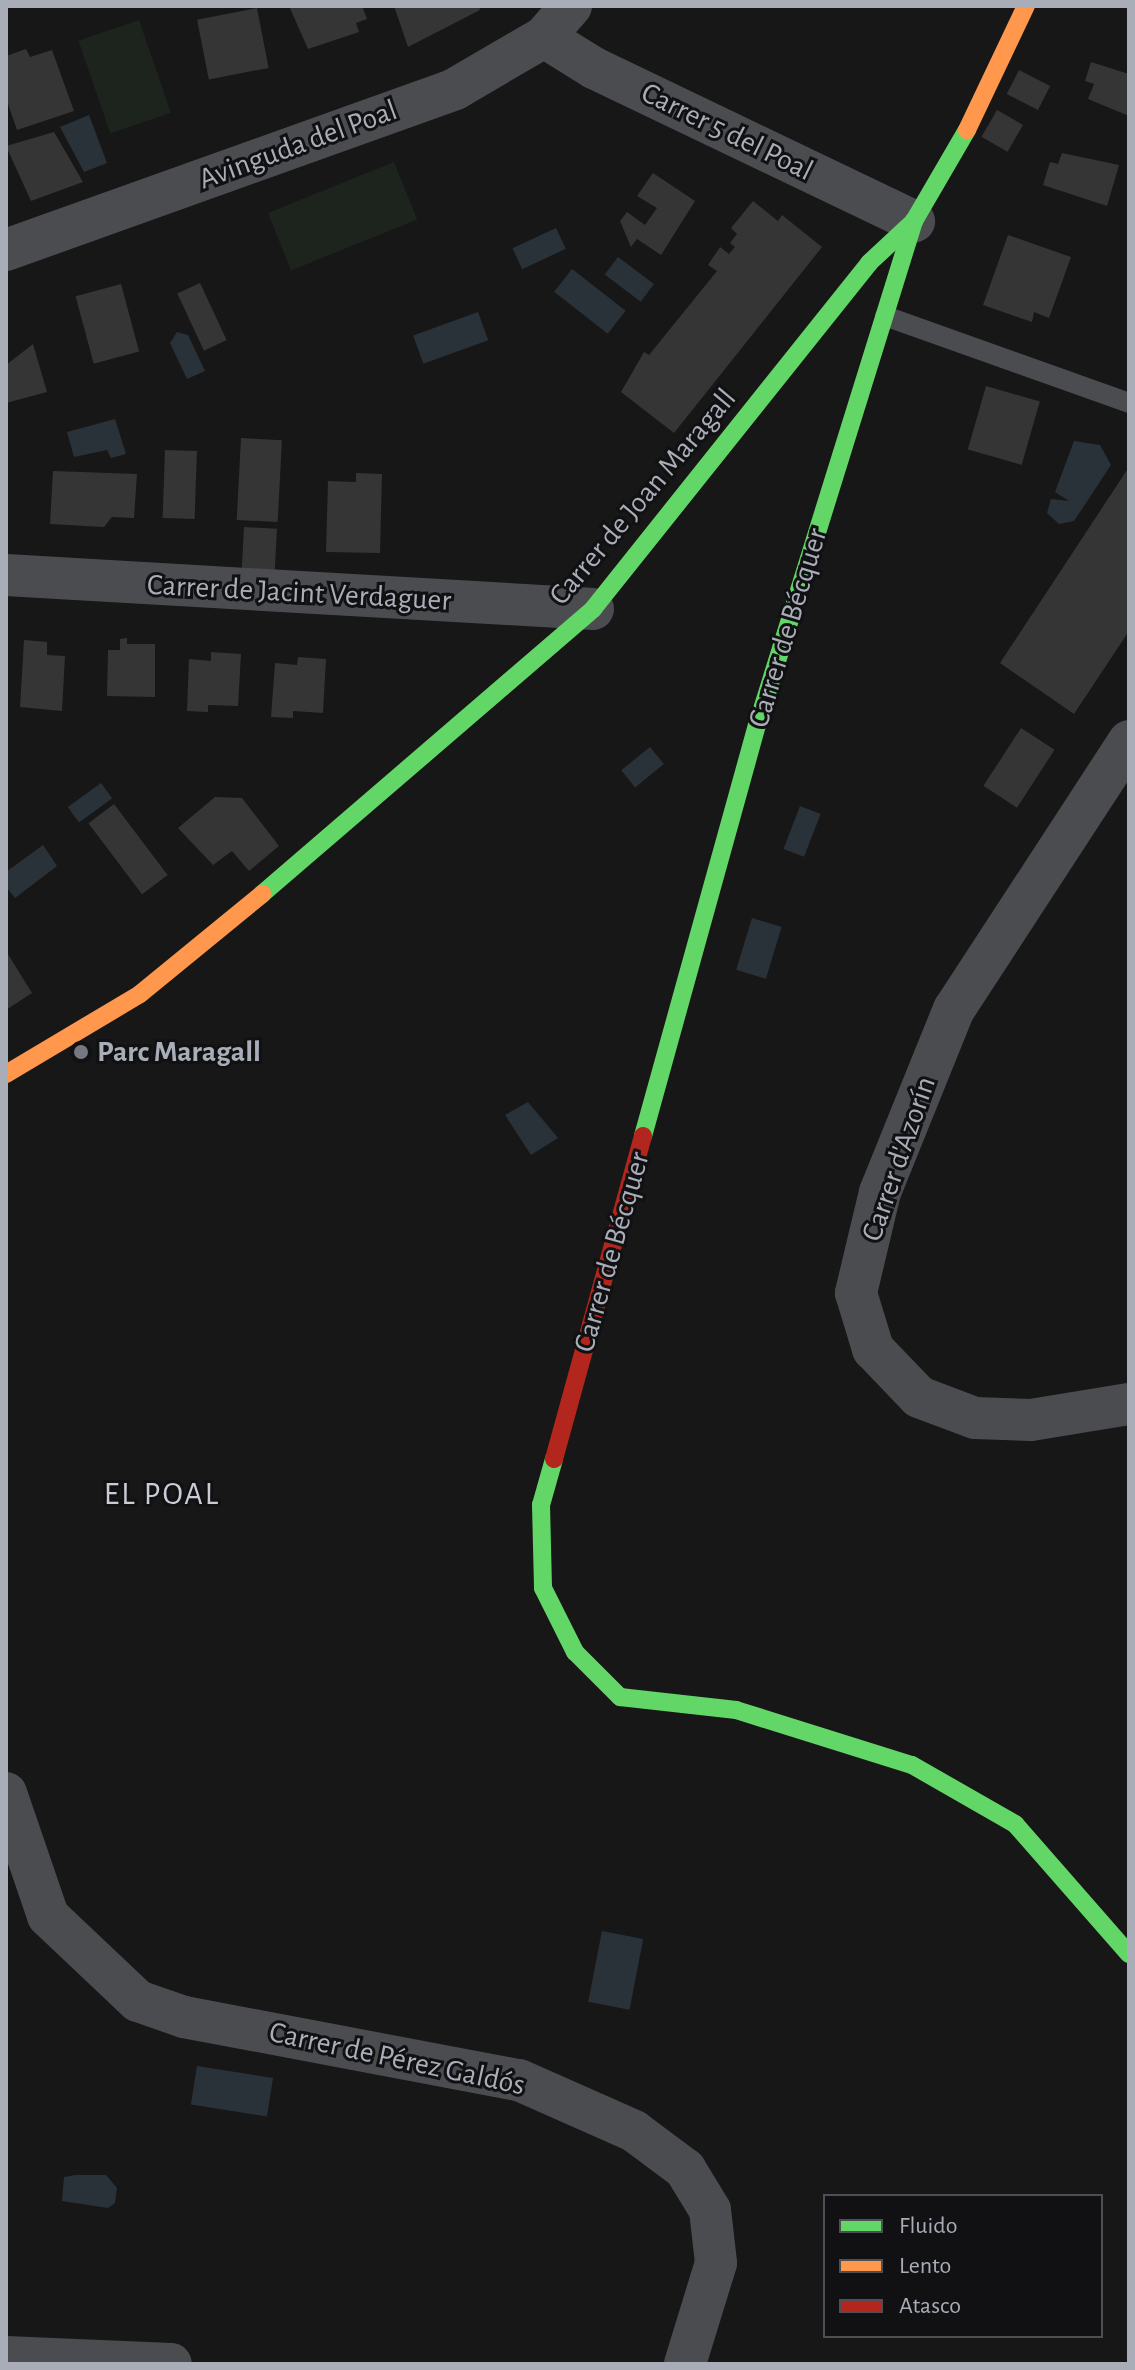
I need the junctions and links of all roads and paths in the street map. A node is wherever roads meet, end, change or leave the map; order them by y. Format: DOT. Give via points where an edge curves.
graph roads {
  1 [pos="571,6"];
  2 [pos="1026,6"];
  3 [pos="544,37"];
  4 [pos="914,221"];
  5 [pos="6,250"];
  6 [pos="885,316"];
  7 [pos="1129,403"];
  8 [pos="6,575"];
  9 [pos="593,609"];
  10 [pos="1129,741"];
  11 [pos="6,1074"];
  12 [pos="1129,1404"];
  13 [pos="6,1793"];
  14 [pos="1129,1954"];
  15 [pos="6,2357"];
  16 [pos="171,2364"];
  17 [pos="685,2364"];
  1 -- 3 [label="street, Avinguda del Poal"];
  2 -- 4 [label="street, Carrer de Joan Maragall" via="974,118"];
  3 -- 4 [label="street, Carrer 5 del Poal" via="594,68"];
  3 -- 5 [label="street, Avinguda del Poal" via="455,89"];
  4 -- 6 [label="street, Carrer de Bécquer"];
  4 -- 9 [label="street, Carrer de Joan Maragall" via="869,263"];
  6 -- 7 [label="lane"];
  6 -- 14 [label="street, Carrer de Bécquer" via="759,719 541,1505 543,1588 575,1652 620,1697 736,1710 912,1765 1015,1824"];
  8 -- 9 [label="street, Carrer de Jacint Verdaguer"];
  9 -- 11 [label="street, Carrer de Joan Maragall" via="383,795 140,994"];
  10 -- 12 [label="street, Carrer d'Azorín" via="954,1009 880,1192 856,1293 873,1349 919,1397 975,1418 1031,1420"];
  13 -- 17 [label="street, Carrer de Pérez Galdós" via="48,1916 138,2001 184,2017 519,2080 634,2131 685,2169 710,2210 716,2263"];
  15 -- 16 [label="street"];
}
